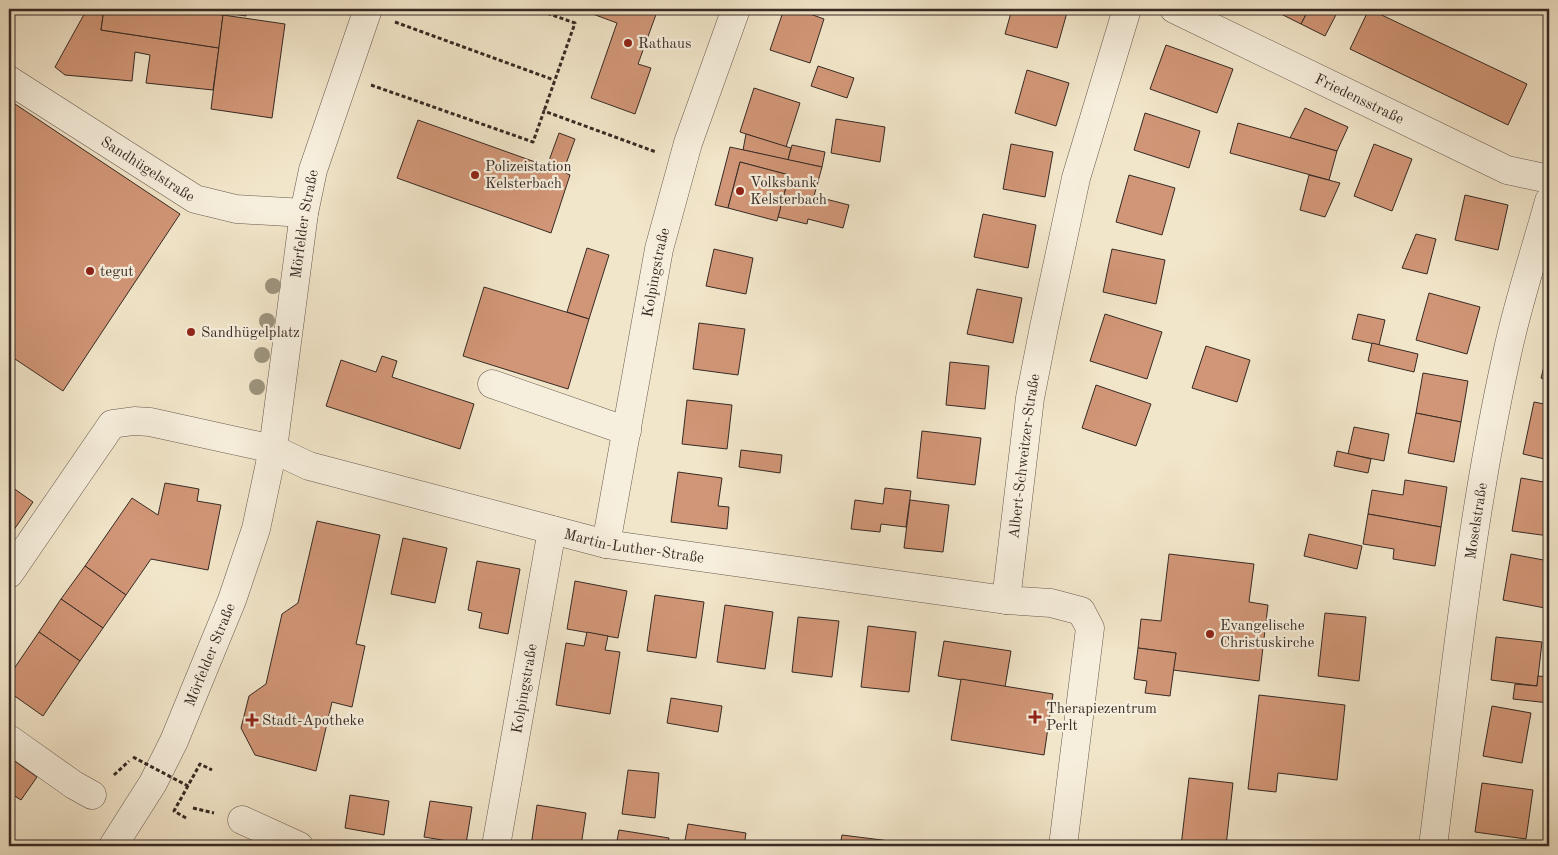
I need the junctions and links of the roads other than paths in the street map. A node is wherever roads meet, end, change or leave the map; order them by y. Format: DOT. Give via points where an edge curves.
graph roads {
  1 [pos="736,9"];
  2 [pos="1127,9"];
  3 [pos="1174,9"];
  4 [pos="367,10"];
  5 [pos="9,80"];
  6 [pos="1549,179"];
  7 [pos="1549,201"];
  8 [pos="304,213"];
  9 [pos="492,384"];
  10 [pos="626,432"];
  11 [pos="273,449"];
  12 [pos="552,530"];
  13 [pos="606,544"];
  14 [pos="9,574"];
  15 [pos="1006,600"];
  16 [pos="9,738"];
  17 [pos="92,795"];
  18 [pos="242,820"];
  19 [pos="113,846"];
  20 [pos="299,846"];
  21 [pos="496,846"];
  22 [pos="1063,846"];
  23 [pos="1433,846"];
  1 -- 10 [label="street, Kolpingstraße" via="688,143 659,249"];
  2 -- 15 [label="street, Albert-Schweitzer-Straße" via="1076,178 1042,336 1030,398"];
  3 -- 6 [label="street, Friedensstraße" via="1507,170"];
  4 -- 8 [label="street, Mörfelder Straße" via="313,170"];
  5 -- 8 [label="street, Sandhügelstraße" via="195,199 236,209"];
  7 -- 23 [label="street, Moselstraße" via="1507,352 1490,438"];
  8 -- 11 [label="street, Mörfelder Straße"];
  9 -- 10 [label="street"];
  10 -- 13 [label="street, Kolpingstraße"];
  11 -- 12 [label="street, Martin-Luther-Straße" via="309,466"];
  11 -- 14 [label="street" via="150,422 112,424"];
  11 -- 19 [label="street, Mörfelder Straße" via="256,529 232,600 174,741 153,783"];
  12 -- 13 [label="street, Martin-Luther-Straße"];
  12 -- 21 [label="street, Kolpingstraße"];
  13 -- 15 [label="street, Martin-Luther-Straße"];
  15 -- 22 [label="street" via="1051,603 1081,611 1090,628"];
  16 -- 17 [label="street"];
  18 -- 20 [label="street"];
}
